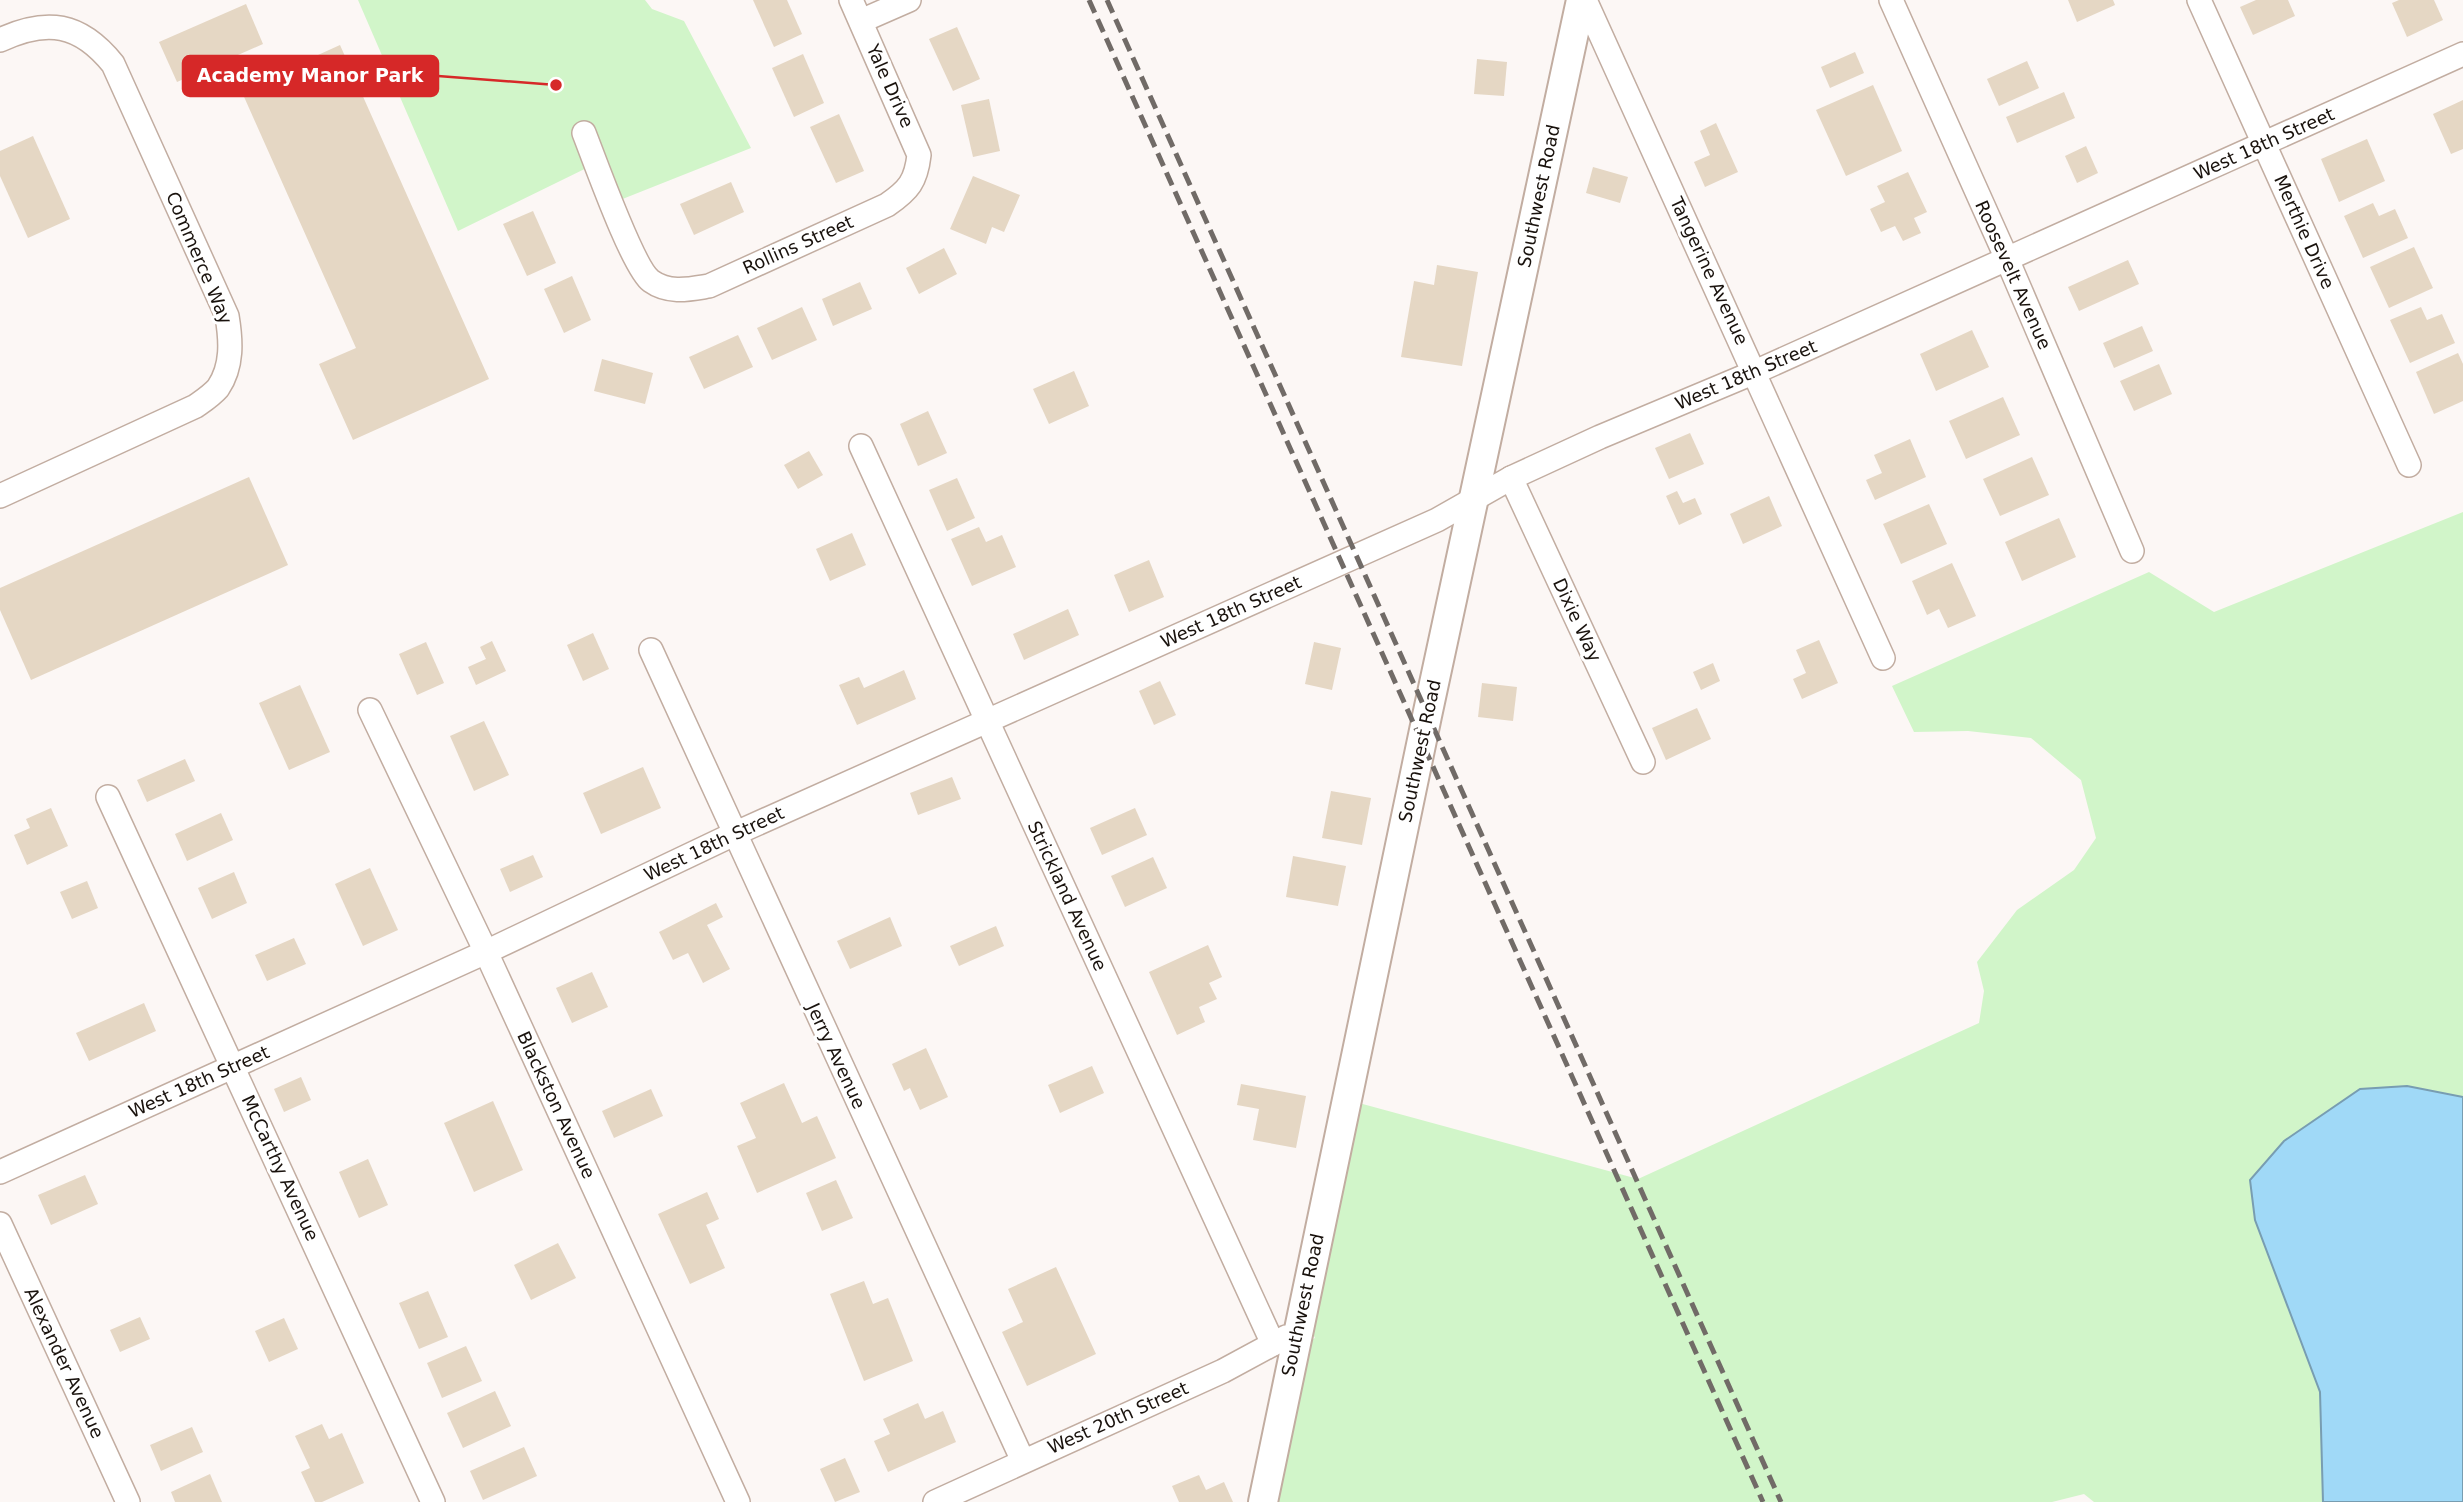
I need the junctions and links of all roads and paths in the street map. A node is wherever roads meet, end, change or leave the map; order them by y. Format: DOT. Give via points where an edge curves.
graph roads {
  1 [pos="851,0"];
  2 [pos="909,0"];
  3 [pos="1583,0"];
  4 [pos="1891,0"];
  5 [pos="2199,0"];
  6 [pos="862,21"];
  7 [pos="0,40"];
  8 [pos="2463,54"];
  9 [pos="584,133"];
  10 [pos="2265,144"];
  11 [pos="916,174"];
  12 [pos="2007,259"];
  13 [pos="1755,372"];
  14 [pos="861,446"];
  15 [pos="2409,465"];
  16 [pos="1511,478"];
  17 [pos="0,496"];
  18 [pos="1475,499"];
  19 [pos="2132,551"];
  20 [pos="651,650"];
  21 [pos="1883,657"];
  22 [pos="370,709"];
  23 [pos="987,722"];
  24 [pos="1643,762"];
  25 [pos="108,797"];
  26 [pos="734,834"];
  27 [pos="485,952"];
  28 [pos="234,1067"];
  29 [pos="0,1172"];
  30 [pos="0,1224"];
  31 [pos="1298,1331"];
  32 [pos="1273,1344"];
  33 [pos="1023,1461"];
  34 [pos="128,1502"];
  35 [pos="433,1502"];
  36 [pos="738,1502"];
  37 [pos="935,1502"];
  38 [pos="1263,1502"];
  1 -- 6 [label="street, Yale Drive"];
  2 -- 6 [label="street"];
  3 -- 13 [label="street, Tangerine Avenue"];
  3 -- 18 [label="street, Southwest Road"];
  4 -- 12 [label="street, Roosevelt Avenue"];
  5 -- 10 [label="street, Merthie Drive"];
  6 -- 11 [label="street, Yale Drive" via="919,155"];
  7 -- 17 [label="street, Commerce Way" via="41,26 73,31 97,44 113,64 227,316 232,342 217,389 196,407"];
  8 -- 10 [label="street, West 18th Street"];
  9 -- 11 [label="street, Rollins Street" via="636,261 650,281 666,289 709,286 887,205 904,194"];
  10 -- 12 [label="street, West 18th Street"];
  10 -- 15 [label="street, Merthie Drive"];
  12 -- 13 [label="street, West 18th Street"];
  12 -- 19 [label="street, Roosevelt Avenue"];
  13 -- 16 [label="street, West 18th Street"];
  13 -- 21 [label="street, Tangerine Avenue"];
  14 -- 23 [label="street, Strickland Avenue"];
  16 -- 18 [label="street, West 18th Street"];
  16 -- 24 [label="street, Dixie Way"];
  18 -- 23 [label="street, West 18th Street"];
  18 -- 31 [label="street, Southwest Road"];
  20 -- 26 [label="street, Jerry Avenue"];
  22 -- 27 [label="street, Blackston Avenue"];
  23 -- 26 [label="street, West 18th Street"];
  23 -- 32 [label="street, Strickland Avenue"];
  25 -- 28 [label="street, McCarthy Avenue"];
  26 -- 27 [label="street, West 18th Street"];
  26 -- 33 [label="street, Jerry Avenue"];
  27 -- 28 [label="street, West 18th Street"];
  27 -- 36 [label="street, Blackston Avenue"];
  28 -- 29 [label="street, West 18th Street"];
  28 -- 35 [label="street, McCarthy Avenue"];
  30 -- 34 [label="street, Alexander Avenue"];
  31 -- 32 [label="street, West 20th Street"];
  31 -- 38 [label="street, Southwest Road"];
  32 -- 33 [label="street, West 20th Street"];
  33 -- 37 [label="street, West 20th Street"];
}
